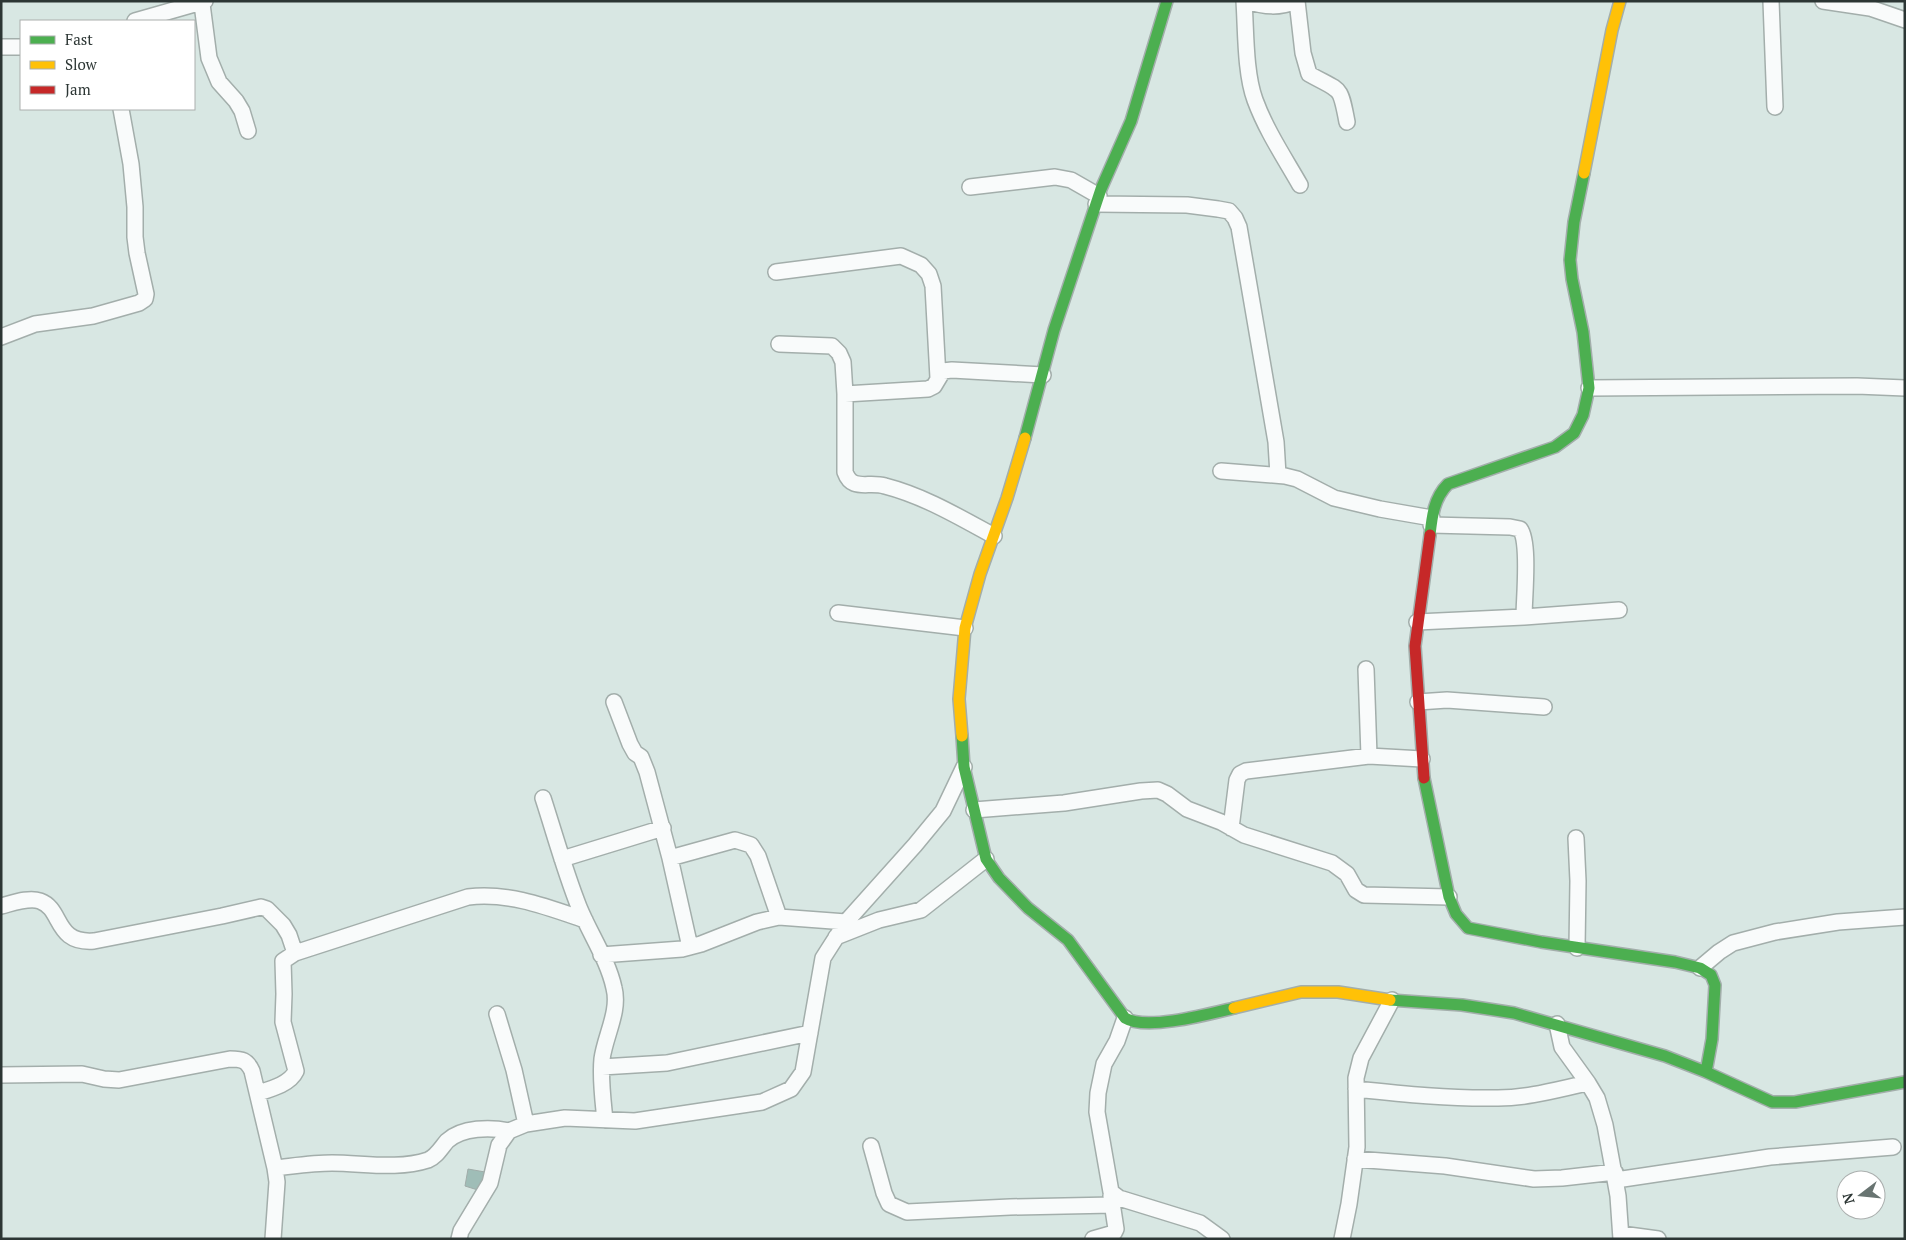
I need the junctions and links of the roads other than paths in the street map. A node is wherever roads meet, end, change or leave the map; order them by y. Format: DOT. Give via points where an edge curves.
graph roads {
  1 [pos="1167,1"];
  2 [pos="1245,1"];
  3 [pos="1620,1"];
  4 [pos="1771,1"];
  5 [pos="1823,1"];
  6 [pos="204,2"];
  7 [pos="139,20"];
  8 [pos="1905,20"];
  9 [pos="1,47"];
  10 [pos="20,47"];
  11 [pos="1775,107"];
  12 [pos="121,110"];
  13 [pos="1347,122"];
  14 [pos="248,131"];
  15 [pos="1300,185"];
  16 [pos="970,187"];
  17 [pos="1097,200"];
  18 [pos="776,272"];
  19 [pos="1,337"];
  20 [pos="779,344"];
  21 [pos="1042,375"];
  22 [pos="938,378"];
  23 [pos="1590,388"];
  24 [pos="1905,388"];
  25 [pos="845,394"];
  26 [pos="1221,471"];
  27 [pos="1278,475"];
  28 [pos="1431,522"];
  29 [pos="994,536"];
  30 [pos="1619,610"];
  31 [pos="838,614"];
  32 [pos="1524,617"];
  33 [pos="1417,622"];
  34 [pos="965,628"];
  35 [pos="1366,669"];
  36 [pos="614,702"];
  37 [pos="1418,702"];
  38 [pos="1544,707"];
  39 [pos="1369,756"];
  40 [pos="1422,759"];
  41 [pos="964,767"];
  42 [pos="544,798"];
  43 [pos="974,810"];
  44 [pos="662,828"];
  45 [pos="1231,828"];
  46 [pos="1576,838"];
  47 [pos="670,858"];
  48 [pos="562,859"];
  49 [pos="986,860"];
  50 [pos="1449,897"];
  51 [pos="1,906"];
  52 [pos="779,916"];
  53 [pos="1905,917"];
  54 [pos="585,920"];
  55 [pos="846,922"];
  56 [pos="836,937"];
  57 [pos="690,947"];
  58 [pos="1577,948"];
  59 [pos="295,953"];
  60 [pos="601,955"];
  61 [pos="1700,968"];
  62 [pos="1392,1000"];
  63 [pos="497,1014"];
  64 [pos="1125,1018"];
  65 [pos="1557,1024"];
  66 [pos="810,1033"];
  67 [pos="602,1067"];
  68 [pos="1706,1072"];
  69 [pos="1,1075"];
  70 [pos="1588,1082"];
  71 [pos="1905,1082"];
  72 [pos="1356,1089"];
  73 [pos="258,1093"];
  74 [pos="605,1120"];
  75 [pos="526,1124"];
  76 [pos="509,1131"];
  77 [pos="871,1146"];
  78 [pos="1893,1147"];
  79 [pos="1355,1159"];
  80 [pos="275,1168"];
  81 [pos="1615,1176"];
  82 [pos="1112,1198"];
  83 [pos="1621,1236"];
  84 [pos="274,1239"];
  85 [pos="459,1239"];
  86 [pos="1093,1239"];
  87 [pos="1222,1239"];
  88 [pos="1342,1239"];
  89 [pos="1658,1239"];
  1 -- 17 [label="street" via="1131,121"];
  2 -- 13 [label="street" via="1263,6 1287,5 1297,1 1303,53 1309,74 1334,86 1342,95"];
  2 -- 15 [label="street" via="1250,80 1255,99"];
  3 -- 23 [label="street" via="1574,222 1570,260"];
  4 -- 11 [label="street"];
  5 -- 8 [label="street" via="1870,8"];
  6 -- 7 [label="street"];
  6 -- 14 [label="street" via="209,58 219,82 242,111"];
  9 -- 10 [label="street"];
  12 -- 19 [label="street" via="131,164 135,237 145,299 93,316 34,324"];
  16 -- 17 [label="street" via="1055,177 1071,180"];
  17 -- 21 [label="street"];
  17 -- 27 [label="street" via="1187,205 1229,211 1235,218 1276,442"];
  18 -- 22 [label="street" via="901,256 921,265 933,286"];
  20 -- 25 [label="street" via="832,346 843,362"];
  21 -- 22 [label="street" via="952,370 943,372"];
  21 -- 29 [label="street" via="1028,433"];
  22 -- 25 [label="street" via="928,389"];
  23 -- 24 [label="street"];
  23 -- 28 [label="street" via="1574,433 1556,447 1448,484 1440,492"];
  25 -- 29 [label="street" via="845,472 848,481 880,484 904,491"];
  26 -- 27 [label="street"];
  27 -- 28 [label="street" via="1297,478 1334,498"];
  28 -- 32 [label="street" via="1520,529 1524,534 1525,549"];
  28 -- 33 [label="street"];
  29 -- 34 [label="street"];
  30 -- 32 [label="street"];
  31 -- 34 [label="street"];
  32 -- 33 [label="street"];
  33 -- 37 [label="street"];
  34 -- 41 [label="street" via="959,699"];
  35 -- 39 [label="street"];
  36 -- 44 [label="street" via="630,744 641,757 647,772"];
  37 -- 38 [label="street" via="1448,700"];
  37 -- 40 [label="street"];
  39 -- 40 [label="street"];
  39 -- 45 [label="street" via="1240,774"];
  40 -- 50 [label="street" via="1424,785"];
  41 -- 43 [label="street"];
  41 -- 55 [label="street" via="943,811"];
  42 -- 48 [label="street"];
  43 -- 45 [label="street" via="1064,803 1158,790 1187,809"];
  43 -- 49 [label="street"];
  44 -- 47 [label="street"];
  44 -- 48 [label="street"];
  45 -- 50 [label="street" via="1332,863 1347,874 1356,890 1364,894"];
  46 -- 58 [label="street"];
  47 -- 52 [label="street" via="735,840 751,845"];
  47 -- 57 [label="street"];
  48 -- 54 [label="street"];
  49 -- 56 [label="street" via="921,910 878,920"];
  49 -- 64 [label="street" via="1028,908 1068,940"];
  50 -- 58 [label="street" via="1456,914 1468,928"];
  51 -- 59 [label="street" via="39,900 46,904 70,936 83,942 261,907 283,925"];
  52 -- 55 [label="street"];
  52 -- 57 [label="street"];
  53 -- 61 [label="street" via="1838,922 1774,932 1733,943"];
  54 -- 59 [label="street" via="530,901 484,895 468,897"];
  54 -- 60 [label="street"];
  55 -- 56 [label="street"];
  56 -- 66 [label="street" via="823,958"];
  57 -- 60 [label="street"];
  58 -- 61 [label="street"];
  59 -- 73 [label="street" via="283,961 282,972 283,1022 296,1071 282,1084"];
  60 -- 67 [label="street" via="615,989"];
  61 -- 68 [label="street" via="1711,976 1714,985 1712,1039"];
  62 -- 64 [label="street" via="1338,992 1301,992 1182,1020 1133,1023"];
  62 -- 65 [label="street" via="1514,1012"];
  62 -- 72 [label="street" via="1361,1058"];
  63 -- 75 [label="street"];
  64 -- 82 [label="street" via="1104,1064 1098,1093 1097,1112"];
  65 -- 68 [label="street" via="1665,1056"];
  65 -- 70 [label="street" via="1562,1047"];
  66 -- 67 [label="street" via="667,1063"];
  66 -- 74 [label="street" via="799,1077 791,1088 762,1102 634,1121"];
  67 -- 74 [label="street"];
  68 -- 71 [label="street" via="1772,1102 1795,1102"];
  69 -- 73 [label="street" via="82,1074 120,1080 241,1059 248,1063"];
  70 -- 72 [label="street" via="1534,1095 1498,1098"];
  70 -- 81 [label="street" via="1605,1125"];
  72 -- 79 [label="street"];
  73 -- 80 [label="street"];
  74 -- 75 [label="street" via="565,1118"];
  75 -- 76 [label="street"];
  76 -- 80 [label="street" via="492,1127 459,1134 449,1139 435,1156 416,1162 394,1165 332,1163"];
  76 -- 85 [label="street" via="499,1145 490,1183"];
  77 -- 82 [label="street" via="889,1204 907,1212"];
  78 -- 81 [label="street" via="1770,1157"];
  79 -- 81 [label="street" via="1445,1166 1534,1179"];
  79 -- 88 [label="street"];
  80 -- 84 [label="street"];
  81 -- 83 [label="street"];
  82 -- 86 [label="street" via="1116,1223 1114,1233"];
  82 -- 87 [label="street" via="1200,1223"];
  83 -- 89 [label="street"];
}
